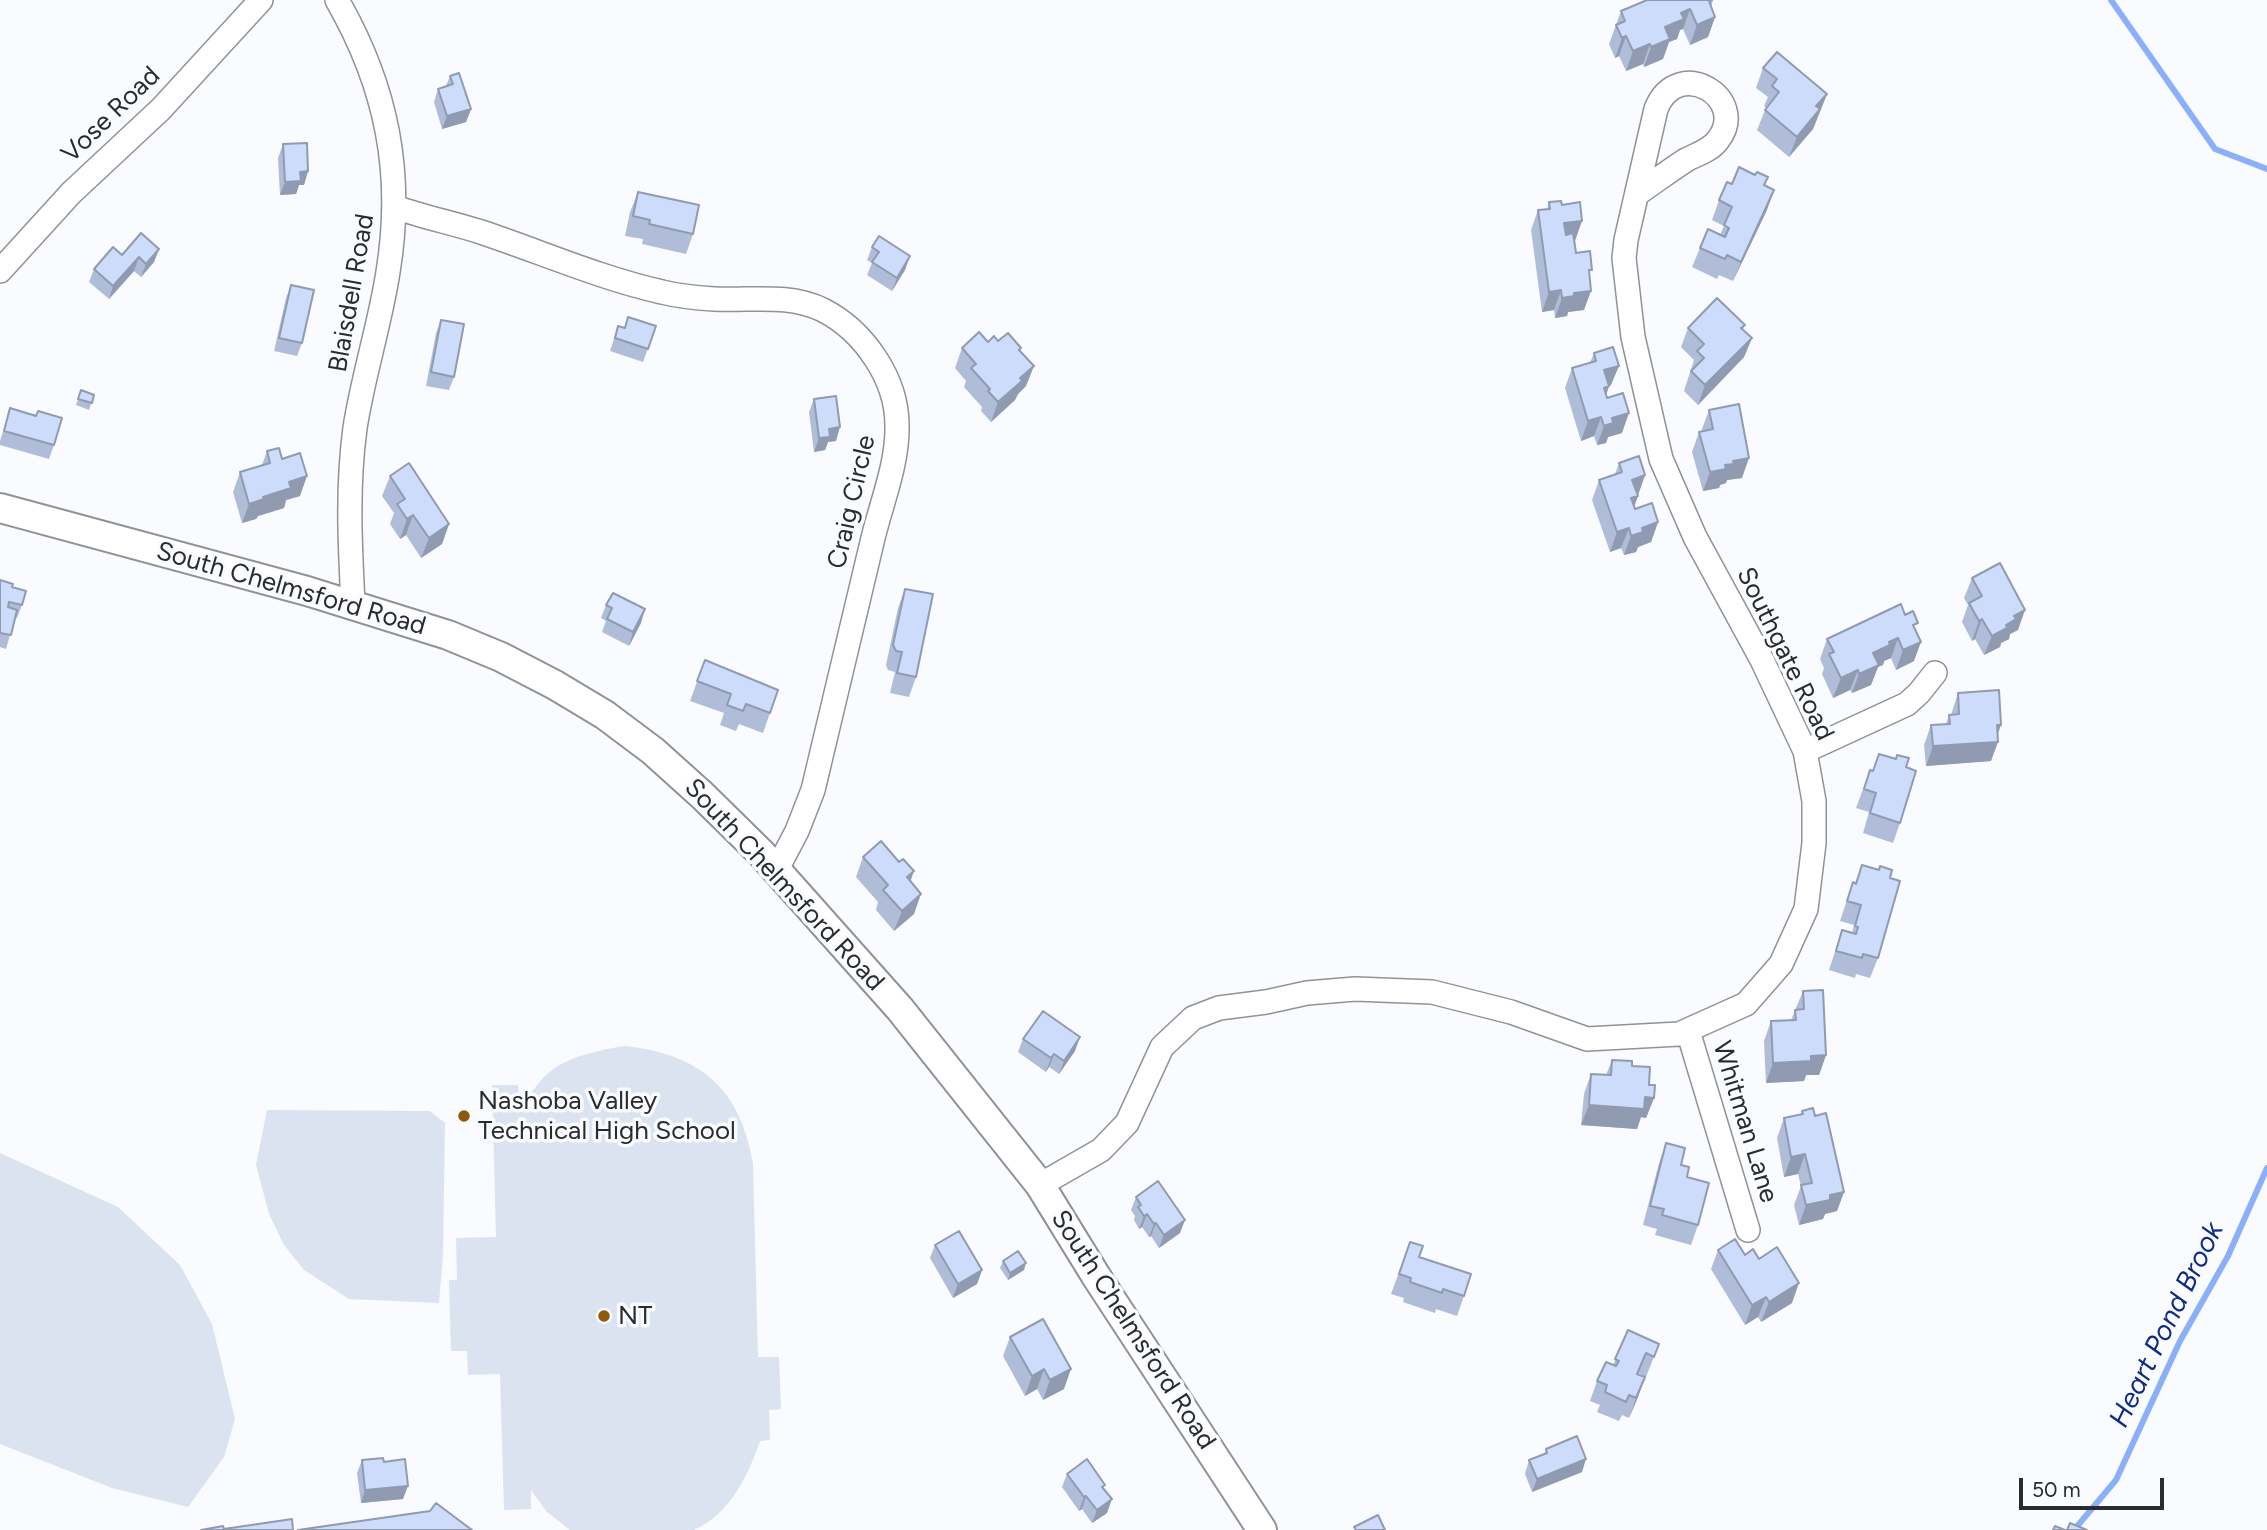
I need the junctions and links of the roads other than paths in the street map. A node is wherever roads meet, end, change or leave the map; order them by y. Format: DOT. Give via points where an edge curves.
graph roads {
  1 [pos="261,0"];
  2 [pos="337,0"];
  3 [pos="1637,194"];
  4 [pos="395,207"];
  5 [pos="0,271"];
  6 [pos="0,508"];
  7 [pos="353,604"];
  8 [pos="1935,673"];
  9 [pos="1805,751"];
  10 [pos="776,871"];
  11 [pos="1688,1031"];
  12 [pos="1040,1185"];
  13 [pos="1748,1230"];
  14 [pos="1262,1530"];
  1 -- 5 [label="street, Vose Road" via="161,109 71,193"];
  2 -- 4 [label="street, Blaisdell Road" via="379,92 395,177"];
  3 -- 3 [label="street, Southgate Road" via="1719,140 1726,117 1712,90 1690,83 1662,96"];
  3 -- 9 [label="street, Southgate Road" via="1626,240 1625,275 1633,337 1661,459 1695,537"];
  4 -- 7 [label="street, Blaisdell Road" via="388,273 355,427 348,515"];
  4 -- 10 [label="street, Craig Circle" via="662,292 713,299 793,300 823,311 851,330 877,360 898,424 894,458 813,790"];
  6 -- 7 [label="main road, South Chelmsford Road"];
  7 -- 10 [label="main road, South Chelmsford Road" via="501,657 605,715 703,796"];
  8 -- 9 [label="street" via="1907,704"];
  9 -- 11 [label="street, Southgate Road" via="1814,801 1806,909 1781,964 1746,1004"];
  10 -- 12 [label="main road, South Chelmsford Road" via="900,1009"];
  11 -- 12 [label="street, Southgate Road" via="1587,1039 1511,1012 1432,992 1355,989 1219,1008 1193,1018 1162,1047 1127,1123 1101,1150"];
  11 -- 13 [label="street, Whitman Lane"];
  12 -- 14 [label="main road, South Chelmsford Road"];
}
